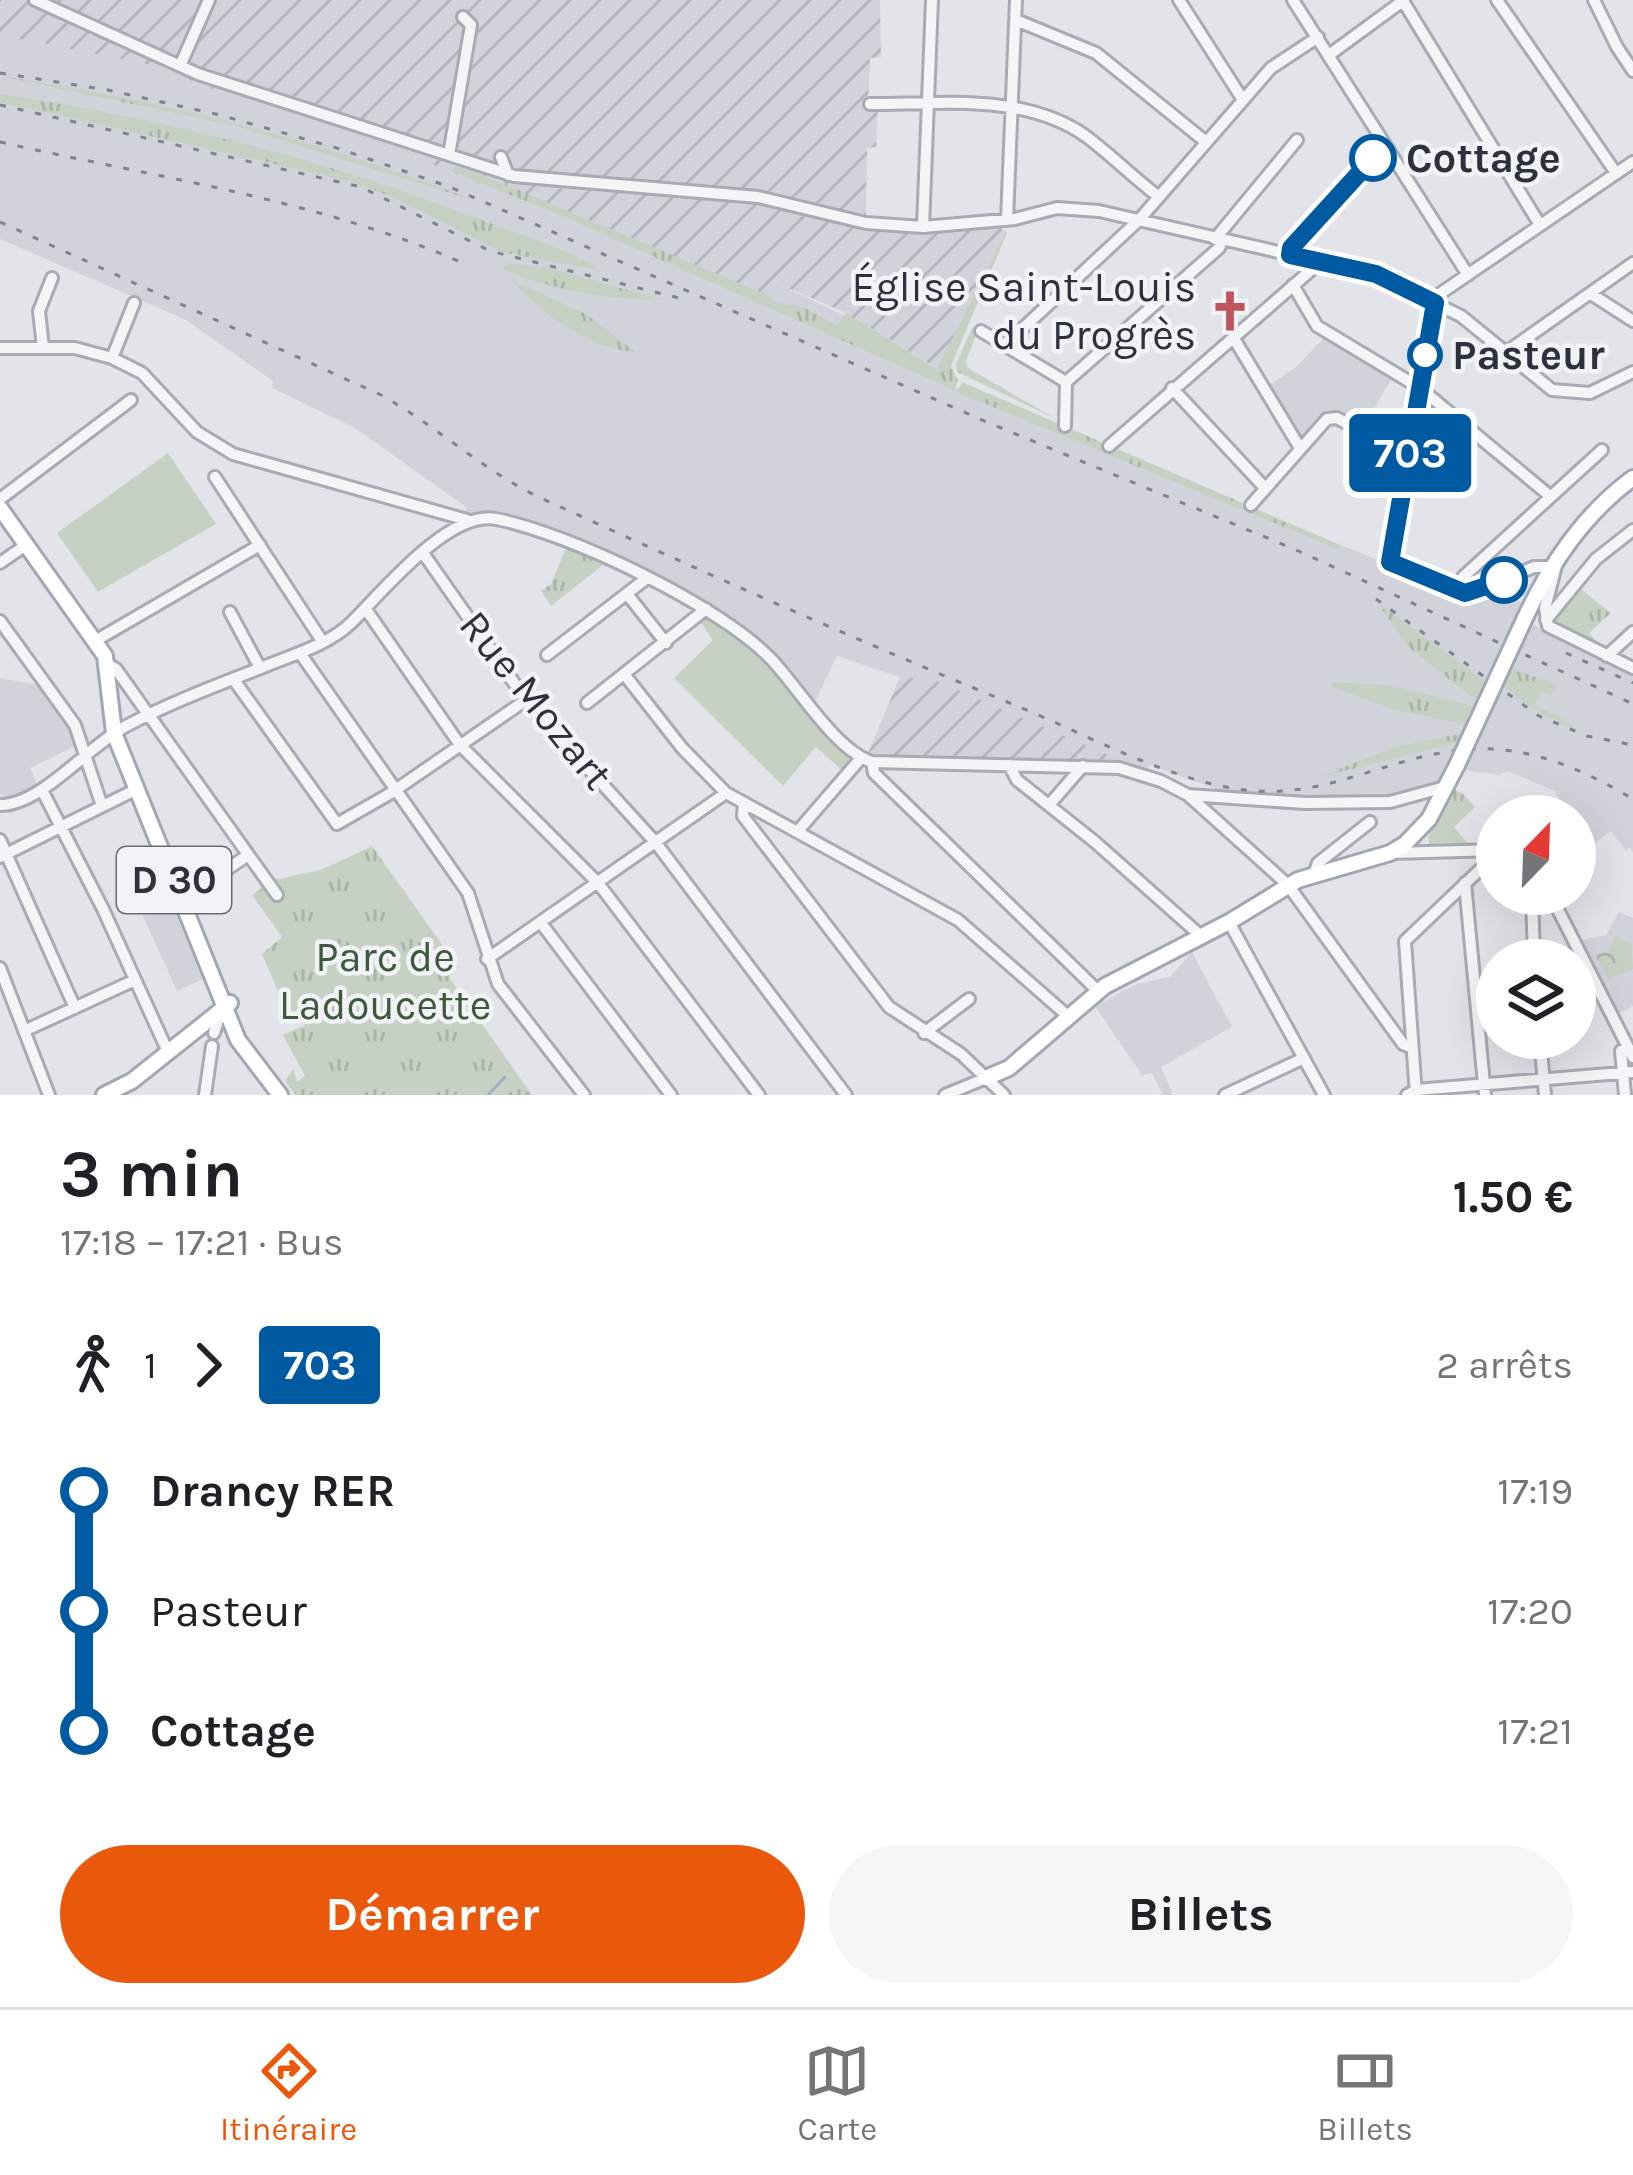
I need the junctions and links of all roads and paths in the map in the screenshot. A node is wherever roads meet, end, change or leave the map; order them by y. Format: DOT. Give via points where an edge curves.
graph roads {
  1 [pos="35,0"];
  2 [pos="209,0"];
  3 [pos="932,0"];
  4 [pos="1016,0"];
  5 [pos="1179,0"];
  6 [pos="1293,0"];
  7 [pos="1404,0"];
  8 [pos="1497,0"];
  9 [pos="1594,0"];
  10 [pos="464,17"];
  11 [pos="1016,20"];
  12 [pos="1318,37"];
  13 [pos="1329,55"];
  14 [pos="180,66"];
  15 [pos="1633,71"];
  16 [pos="1243,100"];
  17 [pos="870,104"];
  18 [pos="928,104"];
  19 [pos="1011,106"];
  20 [pos="1297,140"];
  21 [pos="1206,142"];
  22 [pos="1385,145"];
  23 [pos="449,155"];
  24 [pos="501,157"];
  25 [pos="1633,162"];
  26 [pos="1616,173"];
  27 [pos="508,175"];
  28 [pos="1159,197"];
  29 [pos="1008,215"];
  30 [pos="1138,220"];
  31 [pos="1540,225"];
  32 [pos="922,227"];
  33 [pos="1219,240"];
  34 [pos="1290,255"];
  35 [pos="1316,260"];
  36 [pos="1633,263"];
  37 [pos="1468,275"];
  38 [pos="52,278"];
  39 [pos="1292,285"];
  40 [pos="1591,293"];
  41 [pos="134,303"];
  42 [pos="1435,303"];
  43 [pos="1633,321"];
  44 [pos="981,331"];
  45 [pos="1233,337"];
  46 [pos="1005,345"];
  47 [pos="43,347"];
  48 [pos="0,348"];
  49 [pos="1505,353"];
  50 [pos="112,358"];
  51 [pos="1633,372"];
  52 [pos="1066,382"];
  53 [pos="1172,388"];
  54 [pos="1420,388"];
  55 [pos="130,400"];
  56 [pos="1065,426"];
  57 [pos="1109,446"];
  58 [pos="1300,448"];
  59 [pos="1602,449"];
  60 [pos="1409,457"];
  61 [pos="214,477"];
  62 [pos="1633,478"];
  63 [pos="1265,488"];
  64 [pos="1550,496"];
  65 [pos="0,504"];
  66 [pos="1251,505"];
  67 [pos="467,520"];
  68 [pos="1633,530"];
  69 [pos="26,545"];
  70 [pos="260,545"];
  71 [pos="423,553"];
  72 [pos="1554,562"];
  73 [pos="0,563"];
  74 [pos="647,578"];
  75 [pos="1458,590"];
  76 [pos="627,594"];
  77 [pos="365,608"];
  78 [pos="706,609"];
  79 [pos="230,612"];
  80 [pos="1546,620"];
  81 [pos="0,622"];
  82 [pos="1633,632"];
  83 [pos="5,640"];
  84 [pos="95,641"];
  85 [pos="322,641"];
  86 [pos="665,643"];
  87 [pos="300,653"];
  88 [pos="547,655"];
  89 [pos="1607,656"];
  90 [pos="106,663"];
  91 [pos="260,668"];
  92 [pos="1633,668"];
  93 [pos="625,674"];
  94 [pos="234,680"];
  95 [pos="526,700"];
  96 [pos="587,704"];
  97 [pos="149,716"];
  98 [pos="113,734"];
  99 [pos="460,745"];
  100 [pos="85,752"];
  101 [pos="866,760"];
  102 [pos="1009,765"];
  103 [pos="1083,766"];
  104 [pos="1445,787"];
  105 [pos="136,789"];
  106 [pos="394,789"];
  107 [pos="40,793"];
  108 [pos="726,793"];
  109 [pos="1188,795"];
  110 [pos="744,803"];
  111 [pos="1049,805"];
  112 [pos="0,806"];
  113 [pos="102,806"];
  114 [pos="1370,822"];
  115 [pos="60,826"];
  116 [pos="797,832"];
  117 [pos="0,840"];
  118 [pos="656,843"];
  119 [pos="1417,849"];
  120 [pos="1476,851"];
  121 [pos="3,855"];
  122 [pos="248,855"];
  123 [pos="1476,873"];
  124 [pos="1314,874"];
  125 [pos="598,883"];
  126 [pos="1465,883"];
  127 [pos="1288,886"];
  128 [pos="277,895"];
  129 [pos="182,900"];
  130 [pos="1561,915"];
  131 [pos="1229,922"];
  132 [pos="541,923"];
  133 [pos="1201,936"];
  134 [pos="487,959"];
  135 [pos="0,968"];
  136 [pos="135,980"];
  137 [pos="1098,991"];
  138 [pos="969,999"];
  139 [pos="75,1008"];
  140 [pos="225,1009"];
  141 [pos="1069,1017"];
  142 [pos="24,1031"];
  143 [pos="924,1034"];
  144 [pos="1412,1048"];
  145 [pos="168,1052"];
  146 [pos="1627,1054"];
  147 [pos="1304,1058"];
  148 [pos="1542,1059"];
  149 [pos="1628,1072"];
  150 [pos="986,1078"];
  151 [pos="1544,1079"];
  152 [pos="136,1088"];
  153 [pos="1484,1090"];
  154 [pos="1413,1093"];
  155 [pos="49,1095"];
  156 [pos="104,1095"];
  157 [pos="205,1095"];
  158 [pos="280,1095"];
  159 [pos="584,1095"];
  160 [pos="671,1095"];
  161 [pos="759,1095"];
  162 [pos="846,1095"];
  163 [pos="945,1095"];
  164 [pos="1004,1095"];
  165 [pos="1225,1095"];
  166 [pos="1324,1095"];
  167 [pos="1545,1095"];
  168 [pos="1625,1095"];
  1 -- 14 [label="street"];
  2 -- 14 [label="street"];
  3 -- 18 [label="street"];
  4 -- 11 [label="street"];
  5 -- 16 [label="street"];
  6 -- 12 [label="street"];
  7 -- 13 [label="street"];
  7 -- 31 [label="street"];
  8 -- 26 [label="street"];
  9 -- 15 [label="street"];
  10 -- 23 [label="street" via="471,25"];
  11 -- 19 [label="street"];
  11 -- 21 [label="street" via="1096,53"];
  12 -- 13 [label="street"];
  12 -- 16 [label="street" via="1270,68"];
  13 -- 22 [label="street"];
  14 -- 23 [label="street"];
  16 -- 21 [label="street"];
  17 -- 18 [label="street"];
  18 -- 19 [label="street"];
  18 -- 32 [label="street"];
  19 -- 28 [label="street" via="1084,135"];
  19 -- 29 [label="street"];
  20 -- 33 [label="street"];
  21 -- 28 [label="street"];
  22 -- 34 [label="street"];
  22 -- 37 [label="street"];
  23 -- 27 [label="street"];
  24 -- 27 [label="street"];
  25 -- 26 [label="street"];
  26 -- 31 [label="street"];
  27 -- 32 [label="street" via="758,196 866,223"];
  28 -- 30 [label="street"];
  29 -- 30 [label="street" via="1082,208"];
  29 -- 32 [label="street"];
  30 -- 33 [label="street"];
  30 -- 46 [label="street"];
  31 -- 37 [label="street"];
  33 -- 34 [label="street"];
  33 -- 52 [label="street"];
  34 -- 35 [label="street"];
  35 -- 39 [label="street"];
  35 -- 42 [label="street" via="1376,274"];
  36 -- 40 [label="street"];
  37 -- 42 [label="street"];
  38 -- 47 [label="street" via="39,311"];
  39 -- 45 [label="street"];
  39 -- 54 [label="street" via="1317,326"];
  40 -- 43 [label="street"];
  40 -- 49 [label="street"];
  41 -- 50 [label="street"];
  42 -- 49 [label="street"];
  42 -- 54 [label="street"];
  44 -- 46 [label="street"];
  45 -- 53 [label="street"];
  45 -- 58 [label="street"];
  46 -- 52 [label="street"];
  47 -- 48 [label="street"];
  47 -- 50 [label="street"];
  49 -- 51 [label="street" via="1545,386 1572,394"];
  50 -- 67 [label="street" via="142,373 197,432 233,454"];
  52 -- 56 [label="street"];
  53 -- 57 [label="street"];
  53 -- 63 [label="street"];
  54 -- 60 [label="street"];
  54 -- 64 [label="street"];
  55 -- 65 [label="street"];
  58 -- 60 [label="street" via="1333,417"];
  58 -- 63 [label="street"];
  59 -- 64 [label="street"];
  60 -- 75 [label="street" via="1390,562"];
  61 -- 70 [label="street"];
  62 -- 72 [label="main road"];
  63 -- 66 [label="street"];
  64 -- 75 [label="street"];
  65 -- 69 [label="main road, D 30"];
  67 -- 71 [label="street"];
  67 -- 74 [label="street" via="520,526"];
  68 -- 80 [label="street" via="1596,559"];
  69 -- 73 [label="street"];
  69 -- 84 [label="main road, D 30"];
  70 -- 84 [label="street"];
  70 -- 85 [label="street"];
  71 -- 77 [label="street"];
  71 -- 95 [label="street, Rue Mozart"];
  72 -- 75 [label="street" via="1469,594"];
  72 -- 80 [label="street"];
  72 -- 104 [label="main road, bridge"];
  74 -- 76 [label="street"];
  74 -- 78 [label="street"];
  76 -- 86 [label="street"];
  76 -- 88 [label="street"];
  77 -- 85 [label="street"];
  77 -- 99 [label="street"];
  78 -- 86 [label="street"];
  78 -- 101 [label="street" via="771,659"];
  79 -- 91 [label="street"];
  80 -- 89 [label="street"];
  81 -- 83 [label="street"];
  82 -- 89 [label="street"];
  83 -- 100 [label="street" via="75,725"];
  84 -- 90 [label="main road, D 30"];
  85 -- 87 [label="street"];
  86 -- 93 [label="street"];
  87 -- 91 [label="street"];
  87 -- 106 [label="street"];
  89 -- 92 [label="street"];
  90 -- 97 [label="street"];
  90 -- 98 [label="main road, D 30"];
  91 -- 94 [label="street"];
  93 -- 96 [label="street"];
  93 -- 108 [label="street"];
  94 -- 97 [label="street"];
  94 -- 106 [label="street" via="335,823"];
  95 -- 99 [label="street"];
  95 -- 118 [label="street, Rue Mozart"];
  97 -- 98 [label="street"];
  97 -- 122 [label="street"];
  98 -- 100 [label="street"];
  98 -- 105 [label="main road, D 30"];
  99 -- 106 [label="street"];
  99 -- 125 [label="street"];
  100 -- 107 [label="street"];
  100 -- 113 [label="street"];
  101 -- 102 [label="street"];
  101 -- 116 [label="street"];
  101 -- 137 [label="street"];
  102 -- 103 [label="street"];
  102 -- 111 [label="street"];
  103 -- 109 [label="street" via="1135,772"];
  103 -- 111 [label="street"];
  104 -- 109 [label="street" via="1362,804"];
  104 -- 119 [label="main road"];
  105 -- 113 [label="street"];
  105 -- 129 [label="main road, D 30"];
  106 -- 134 [label="street" via="472,901"];
  107 -- 112 [label="street"];
  107 -- 115 [label="street"];
  108 -- 110 [label="street"];
  108 -- 118 [label="street"];
  109 -- 127 [label="street"];
  110 -- 116 [label="street"];
  110 -- 143 [label="street" via="743,816 873,988"];
  111 -- 133 [label="street"];
  113 -- 115 [label="street"];
  114 -- 124 [label="street"];
  115 -- 121 [label="street"];
  115 -- 136 [label="street"];
  116 -- 141 [label="street" via="958,920"];
  117 -- 121 [label="street"];
  118 -- 125 [label="street"];
  118 -- 162 [label="street, Rue Mozart"];
  119 -- 120 [label="street"];
  119 -- 124 [label="main road"];
  121 -- 139 [label="street"];
  122 -- 128 [label="street"];
  122 -- 129 [label="street"];
  123 -- 126 [label="street"];
  124 -- 127 [label="main road"];
  125 -- 132 [label="street"];
  125 -- 161 [label="street"];
  126 -- 144 [label="street" via="1405,941"];
  126 -- 153 [label="street"];
  127 -- 131 [label="main road"];
  127 -- 144 [label="street"];
  129 -- 140 [label="main road, D 30"];
  130 -- 146 [label="street"];
  131 -- 133 [label="main road"];
  131 -- 147 [label="street"];
  132 -- 134 [label="street"];
  132 -- 160 [label="street"];
  133 -- 137 [label="main road"];
  134 -- 159 [label="street"];
  135 -- 142 [label="street"];
  136 -- 139 [label="street"];
  136 -- 145 [label="street"];
  137 -- 141 [label="main road"];
  138 -- 143 [label="street"];
  139 -- 142 [label="street"];
  140 -- 145 [label="main road"];
  140 -- 157 [label="street"];
  140 -- 158 [label="main road, D 30" via="247,1057"];
  141 -- 150 [label="main road"];
  142 -- 155 [label="street"];
  143 -- 150 [label="street"];
  144 -- 154 [label="street"];
  145 -- 152 [label="main road"];
  146 -- 149 [label="street"];
  147 -- 165 [label="street"];
  147 -- 166 [label="street"];
  148 -- 151 [label="street"];
  149 -- 151 [label="street"];
  149 -- 168 [label="street"];
  150 -- 163 [label="street"];
  150 -- 164 [label="street"];
  151 -- 153 [label="street"];
  151 -- 167 [label="street"];
  152 -- 156 [label="main road"];
  153 -- 154 [label="street"];
}
